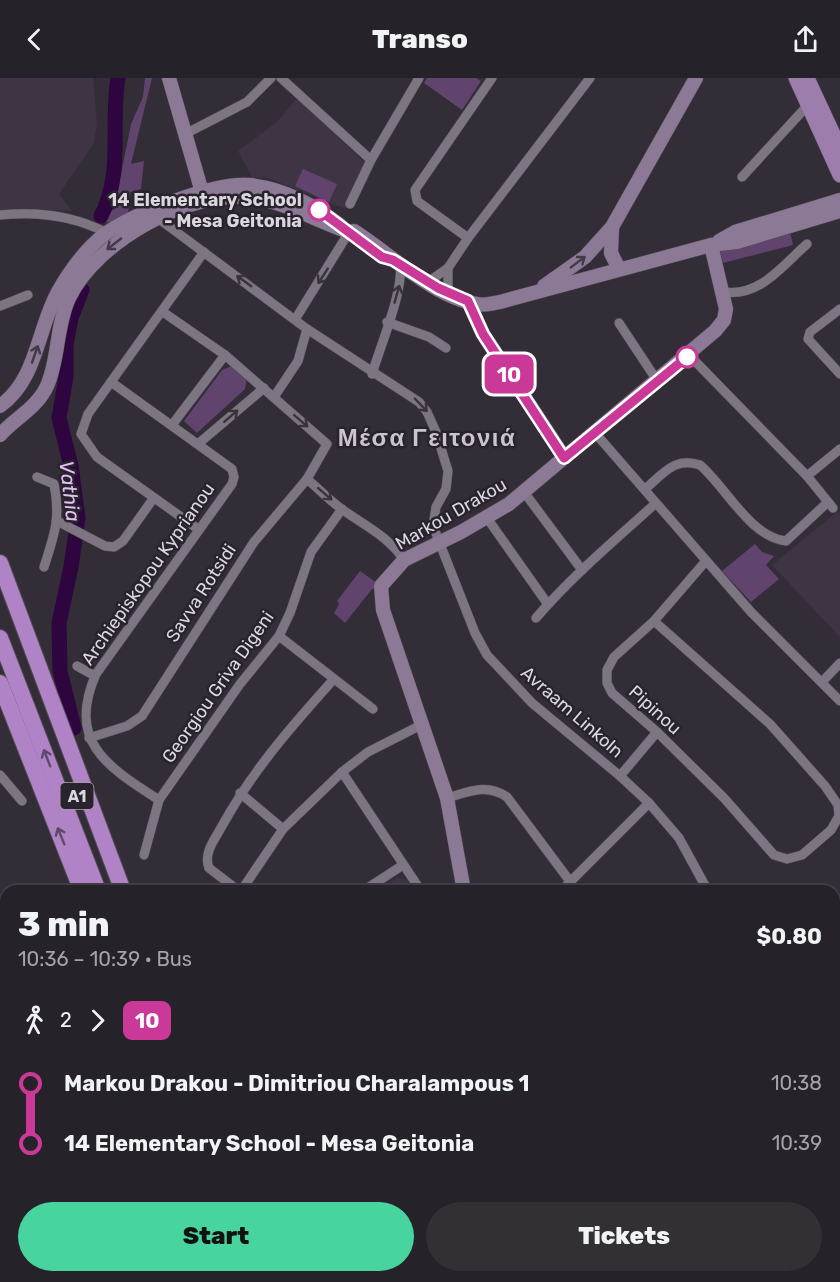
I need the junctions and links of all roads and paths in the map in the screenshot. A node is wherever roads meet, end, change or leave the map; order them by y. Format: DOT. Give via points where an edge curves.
graph roads {
  1 [pos="169,78"];
  2 [pos="271,78"];
  3 [pos="281,78"];
  4 [pos="419,78"];
  5 [pos="591,78"];
  6 [pos="696,78"];
  7 [pos="796,78"];
  8 [pos="807,78"];
  9 [pos="490,79"];
  10 [pos="808,105"];
  11 [pos="187,134"];
  12 [pos="840,149"];
  13 [pos="371,160"];
  14 [pos="840,175"];
  15 [pos="742,177"];
  16 [pos="204,196"];
  17 [pos="840,200"];
  18 [pos="350,204"];
  19 [pos="840,210"];
  20 [pos="0,215"];
  21 [pos="159,219"];
  22 [pos="612,227"];
  23 [pos="349,232"];
  24 [pos="107,233"];
  25 [pos="468,238"];
  26 [pos="807,244"];
  27 [pos="711,245"];
  28 [pos="204,252"];
  29 [pos="397,262"];
  30 [pos="448,268"];
  31 [pos="619,269"];
  32 [pos="428,282"];
  33 [pos="538,290"];
  34 [pos="724,292"];
  35 [pos="448,293"];
  36 [pos="28,295"];
  37 [pos="468,301"];
  38 [pos="500,302"];
  39 [pos="0,306"];
  40 [pos="840,309"];
  41 [pos="163,312"];
  42 [pos="296,318"];
  43 [pos="387,321"];
  44 [pos="619,323"];
  45 [pos="307,329"];
  46 [pos="483,334"];
  47 [pos="446,348"];
  48 [pos="225,355"];
  49 [pos="689,355"];
  50 [pos="372,374"];
  51 [pos="840,374"];
  52 [pos="111,382"];
  53 [pos="658,382"];
  54 [pos="264,388"];
  55 [pos="274,397"];
  56 [pos="0,406"];
  57 [pos="172,425"];
  58 [pos="596,434"];
  59 [pos="0,435"];
  60 [pos="198,444"];
  61 [pos="840,449"];
  62 [pos="564,458"];
  63 [pos="807,476"];
  64 [pos="37,477"];
  65 [pos="307,479"];
  66 [pos="645,489"];
  67 [pos="524,492"];
  68 [pos="153,499"];
  69 [pos="656,503"];
  70 [pos="342,510"];
  71 [pos="487,518"];
  72 [pos="59,522"];
  73 [pos="198,529"];
  74 [pos="439,543"];
  75 [pos="404,560"];
  76 [pos="0,562"];
  77 [pos="705,562"];
  78 [pos="44,567"];
  79 [pos="582,570"];
  80 [pos="0,594"];
  81 [pos="547,603"];
  82 [pos="536,618"];
  83 [pos="654,621"];
  84 [pos="279,636"];
  85 [pos="0,638"];
  86 [pos="840,663"];
  87 [pos="77,666"];
  88 [pos="95,676"];
  89 [pos="333,680"];
  90 [pos="0,682"];
  91 [pos="822,682"];
  92 [pos="840,701"];
  93 [pos="34,704"];
  94 [pos="373,709"];
  95 [pos="423,724"];
  96 [pos="657,732"];
  97 [pos="89,738"];
  98 [pos="342,772"];
  99 [pos="0,775"];
  100 [pos="620,776"];
  101 [pos="240,793"];
  102 [pos="447,798"];
  103 [pos="159,800"];
  104 [pos="22,801"];
  105 [pos="649,803"];
  106 [pos="839,815"];
  107 [pos="283,829"];
  108 [pos="144,855"];
  109 [pos="403,865"];
  110 [pos="569,880"];
  111 [pos="80,885"];
  112 [pos="96,885"];
  113 [pos="111,885"];
  114 [pos="121,885"];
  115 [pos="232,885"];
  116 [pos="244,885"];
  117 [pos="372,885"];
  118 [pos="417,885"];
  119 [pos="463,885"];
  120 [pos="565,885"];
  121 [pos="703,885"];
  1 -- 11 [label="street"];
  2 -- 11 [label="street" via="248,102"];
  3 -- 13 [label="street"];
  4 -- 13 [label="street"];
  5 -- 25 [label="street"];
  6 -- 22 [label="street"];
  7 -- 10 [label="main road"];
  8 -- 12 [label="main road"];
  9 -- 25 [label="street" via="415,190 417,201"];
  10 -- 14 [label="main road"];
  10 -- 15 [label="street"];
  11 -- 16 [label="street"];
  13 -- 18 [label="street"];
  16 -- 21 [label="street"];
  16 -- 23 [label="street" via="247,185 269,188 292,195"];
  16 -- 24 [label="street" via="134,218"];
  17 -- 27 [label="street" via="735,232"];
  19 -- 27 [label="street" via="737,242"];
  20 -- 24 [label="street" via="43,213 70,218"];
  21 -- 28 [label="street, Avraam Linkoln"];
  21 -- 59 [label="street, one-way" via="111,245 77,285 60,328 46,387 33,406"];
  22 -- 31 [label="street" via="611,253"];
  33 -- 22 [label="street, one-way" via="585,257"];
  23 -- 29 [label="street" via="371,250"];
  23 -- 42 [label="street, one-way"];
  56 -- 24 [label="street, one-way" via="30,368 59,291"];
  25 -- 30 [label="street"];
  26 -- 34 [label="street" via="756,289 738,294"];
  27 -- 31 [label="street"];
  27 -- 34 [label="street, Markou Drakou"];
  28 -- 41 [label="street"];
  42 -- 28 [label="street, Avraam Linkoln, one-way"];
  29 -- 32 [label="street"];
  43 -- 29 [label="street, one-way" via="402,275"];
  30 -- 32 [label="street"];
  30 -- 35 [label="street"];
  31 -- 33 [label="street"];
  32 -- 35 [label="street"];
  33 -- 38 [label="street"];
  34 -- 49 [label="street, Markou Drakou" via="724,320"];
  35 -- 37 [label="street"];
  36 -- 39 [label="street"];
  37 -- 38 [label="street"];
  37 -- 46 [label="street"];
  38 -- 46 [label="street" via="483,319"];
  40 -- 51 [label="street" via="810,332 808,339"];
  41 -- 48 [label="street"];
  41 -- 52 [label="street"];
  42 -- 45 [label="street, Avraam Linkoln"];
  43 -- 47 [label="street"];
  43 -- 50 [label="street"];
  44 -- 53 [label="street"];
  45 -- 50 [label="street, Avraam Linkoln"];
  45 -- 55 [label="street" via="298,361"];
  46 -- 62 [label="street"];
  48 -- 54 [label="street"];
  48 -- 57 [label="street"];
  49 -- 53 [label="street, Markou Drakou"];
  49 -- 63 [label="street"];
  50 -- 74 [label="street, Avraam Linkoln, one-way" via="419,402 436,432 448,471 446,489 433,517"];
  52 -- 57 [label="street"];
  52 -- 68 [label="street" via="88,414 81,434 97,457"];
  53 -- 58 [label="street, Markou Drakou"];
  54 -- 55 [label="street"];
  60 -- 54 [label="street, one-way"];
  55 -- 65 [label="street, Savva Rotsidi, one-way" via="327,444"];
  57 -- 60 [label="street"];
  58 -- 62 [label="street, Markou Drakou"];
  58 -- 66 [label="street"];
  60 -- 73 [label="street, Archiepiskopou Kyprianou" via="232,470 234,477"];
  61 -- 63 [label="street"];
  62 -- 67 [label="street, Markou Drakou"];
  63 -- 66 [label="street" via="831,505 786,541 772,539 759,530 700,465 687,460 674,464"];
  64 -- 72 [label="street" via="54,484"];
  65 -- 70 [label="street, one-way"];
  65 -- 97 [label="street, Savva Rotsidi" via="254,542 142,716 127,726"];
  66 -- 69 [label="street"];
  67 -- 71 [label="street, Markou Drakou"];
  67 -- 79 [label="street"];
  68 -- 72 [label="street" via="123,541 114,547"];
  68 -- 73 [label="street"];
  69 -- 77 [label="street"];
  69 -- 79 [label="street"];
  70 -- 75 [label="street" via="369,526"];
  70 -- 84 [label="street, Georgiou Griva Digeni" via="311,552"];
  71 -- 74 [label="street, Markou Drakou"];
  71 -- 81 [label="street"];
  72 -- 78 [label="street"];
  73 -- 88 [label="street, Archiepiskopou Kyprianou"];
  74 -- 75 [label="street, Markou Drakou"];
  74 -- 100 [label="street, Avraam Linkoln" via="487,655 532,703"];
  75 -- 95 [label="street, Markou Drakou" via="381,586 383,610"];
  76 -- 114 [label="highway"];
  77 -- 83 [label="street, Pipinou"];
  77 -- 91 [label="street"];
  79 -- 81 [label="street"];
  80 -- 93 [label="highway, A1"];
  81 -- 82 [label="street"];
  83 -- 96 [label="street, Pipinou" via="614,657 607,670 607,683 612,693"];
  83 -- 106 [label="street" via="770,724 825,786 838,805"];
  84 -- 89 [label="street"];
  84 -- 103 [label="street, Georgiou Griva Digeni" via="240,684"];
  85 -- 93 [label="highway, A1"];
  86 -- 91 [label="street"];
  87 -- 88 [label="street"];
  88 -- 97 [label="street, Archiepiskopou Kyprianou" via="88,692"];
  89 -- 94 [label="street"];
  89 -- 101 [label="street" via="270,750"];
  111 -- 90 [label="highway, one-way"];
  91 -- 92 [label="street"];
  112 -- 93 [label="highway, A1, one-way"];
  93 -- 113 [label="highway, A1"];
  95 -- 98 [label="street" via="368,752"];
  95 -- 102 [label="street, Markou Drakou"];
  96 -- 100 [label="street"];
  96 -- 106 [label="street, Pipinou" via="724,798 774,855 787,859 802,855 831,830"];
  97 -- 103 [label="street" via="96,752 116,772"];
  98 -- 107 [label="street"];
  98 -- 109 [label="street"];
  99 -- 104 [label="street"];
  100 -- 105 [label="street, Avraam Linkoln"];
  101 -- 107 [label="street"];
  101 -- 115 [label="street" via="207,854 209,868"];
  102 -- 110 [label="street" via="488,789 507,796"];
  102 -- 119 [label="street, Markou Drakou"];
  103 -- 108 [label="street, Georgiou Griva Digeni"];
  105 -- 110 [label="street"];
  105 -- 121 [label="street, Avraam Linkoln" via="679,838"];
  107 -- 116 [label="street"];
  109 -- 117 [label="street"];
  109 -- 118 [label="street"];
  110 -- 120 [label="street"];
}
